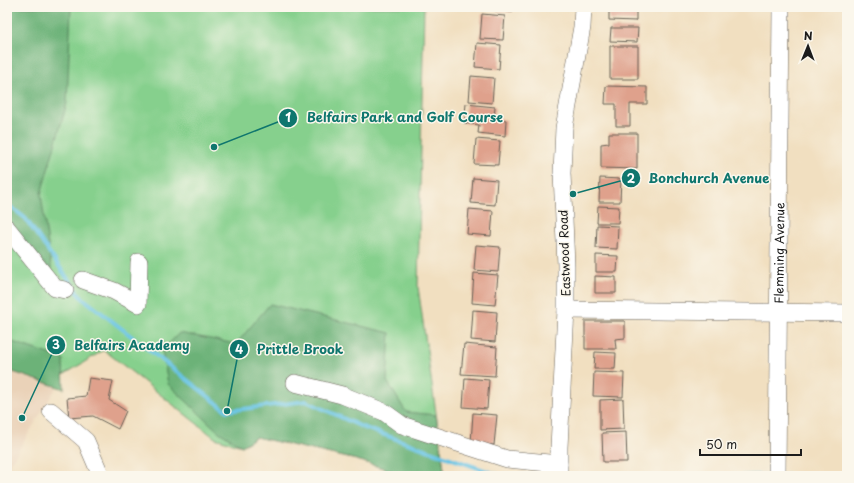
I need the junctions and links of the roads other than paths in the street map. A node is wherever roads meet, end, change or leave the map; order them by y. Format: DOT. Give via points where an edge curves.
graph roads {
  1 [pos="583,7"];
  2 [pos="782,7"];
  3 [pos="7,228"];
  4 [pos="139,262"];
  5 [pos="83,280"];
  6 [pos="65,290"];
  7 [pos="566,310"];
  8 [pos="778,312"];
  9 [pos="847,313"];
  10 [pos="295,383"];
  11 [pos="51,411"];
  12 [pos="559,470"];
  13 [pos="101,476"];
  14 [pos="777,476"];
  1 -- 7 [label="street, Eastwood Road" via="582,27 564,128 562,174"];
  2 -- 8 [label="street, Flemming Avenue"];
  3 -- 6 [label="street" via="54,288"];
  4 -- 5 [label="street" via="138,304"];
  7 -- 8 [label="street"];
  7 -- 12 [label="street, Eastwood Road"];
  8 -- 9 [label="street"];
  8 -- 14 [label="street, Flemming Avenue"];
  10 -- 12 [label="street" via="342,395 384,412 402,425 507,459"];
  11 -- 13 [label="street" via="86,441"];
}
